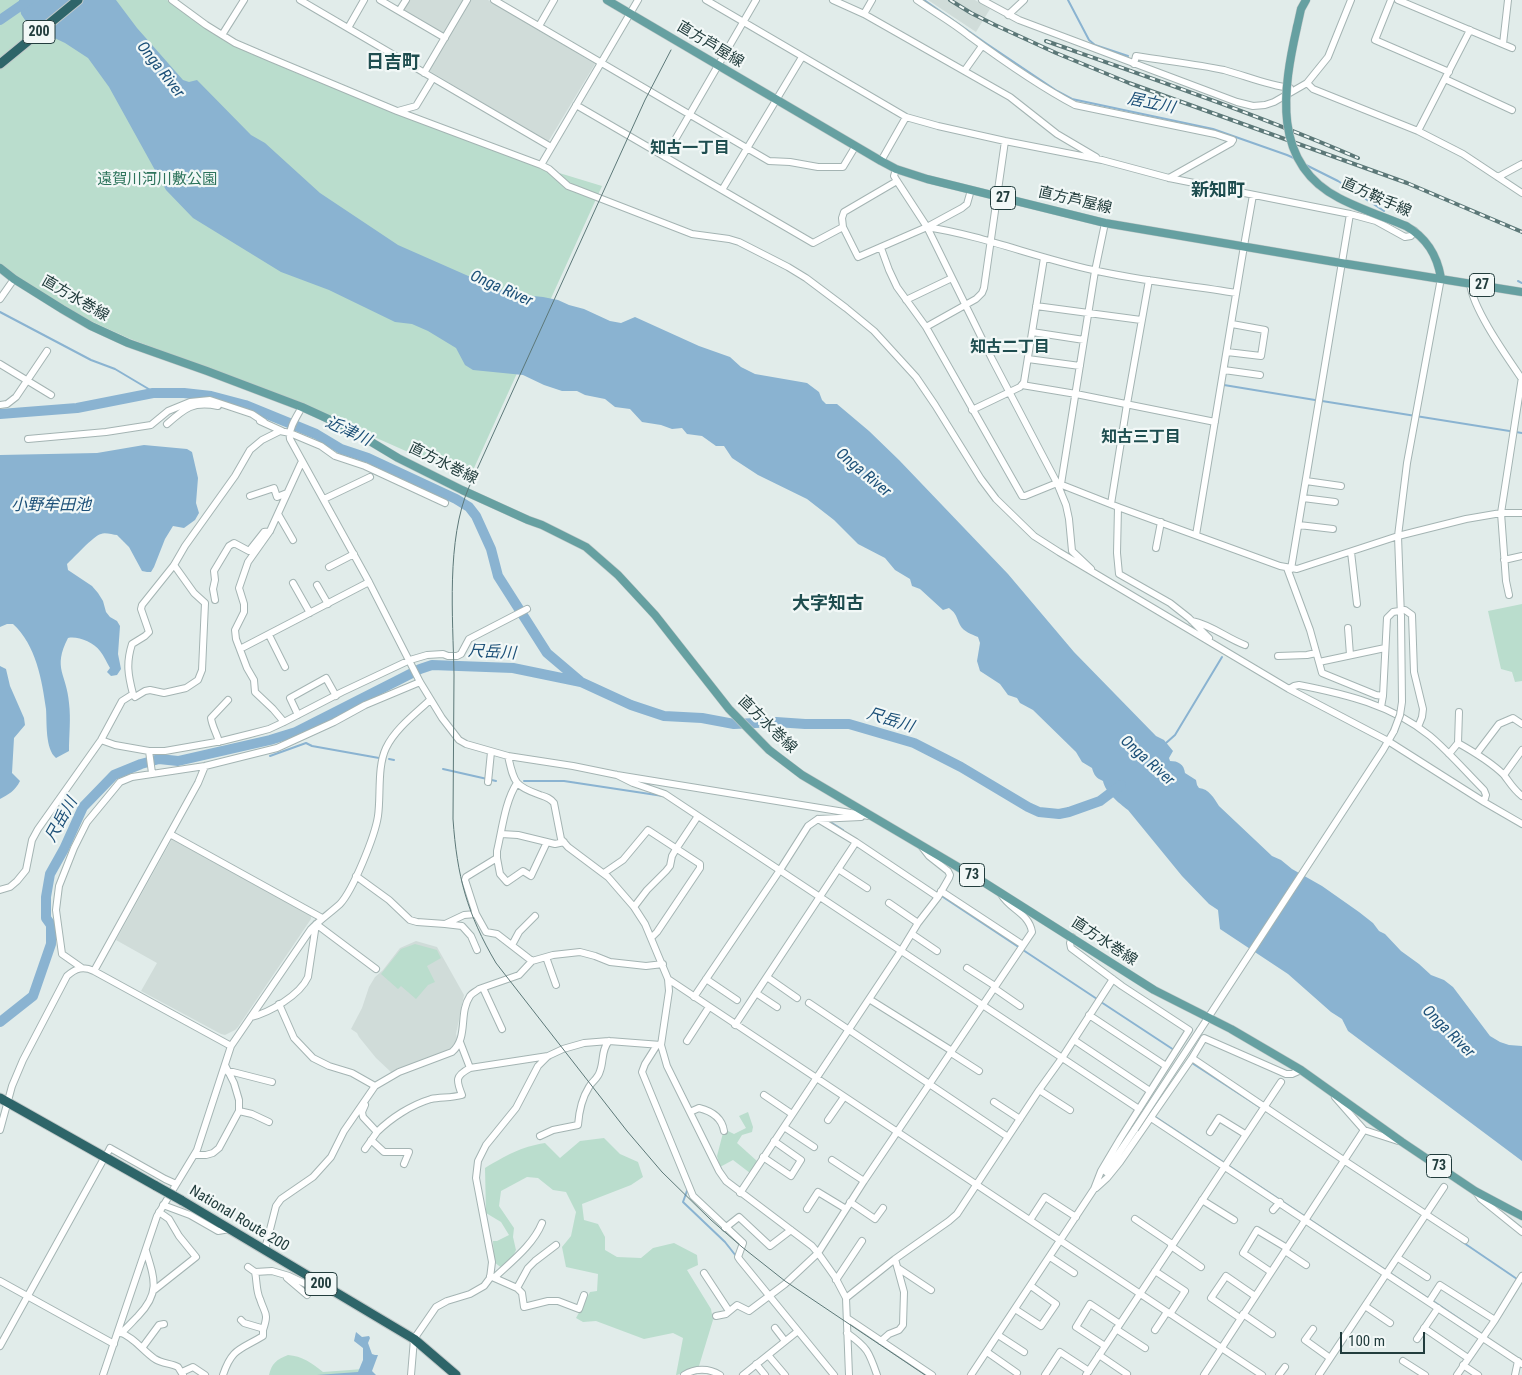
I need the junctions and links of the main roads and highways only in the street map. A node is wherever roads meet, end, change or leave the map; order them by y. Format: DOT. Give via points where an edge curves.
graph roads {
  1 [pos="78,0"];
  2 [pos="607,0"];
  3 [pos="1306,0"];
  4 [pos="0,64"];
  5 [pos="0,268"];
  6 [pos="1441,278"];
  7 [pos="1522,292"];
  8 [pos="4,1100"];
  9 [pos="1522,1216"];
  10 [pos="456,1375"];
  1 -- 4 [label="highway, 200"];
  2 -- 6 [label="main road, 直方芦屋線 / 27" via="896,169 1105,223"];
  3 -- 6 [label="main road, 直方鞍手線, bridge" via="1297,27 1286,94 1289,136 1295,154 1309,174 1338,198 1415,231 1433,252"];
  5 -- 9 [label="main road, 直方水巻線 / 73" via="91,326 348,428 398,458 586,547 618,575 655,615 729,710 769,750 802,775 1001,893 1154,990 1210,1015 1301,1070 1475,1191"];
  6 -- 7 [label="main road, 直方芦屋線 / 27"];
  8 -- 10 [label="highway, National Route 200 / 200, bridge" via="414,1338"];
}
